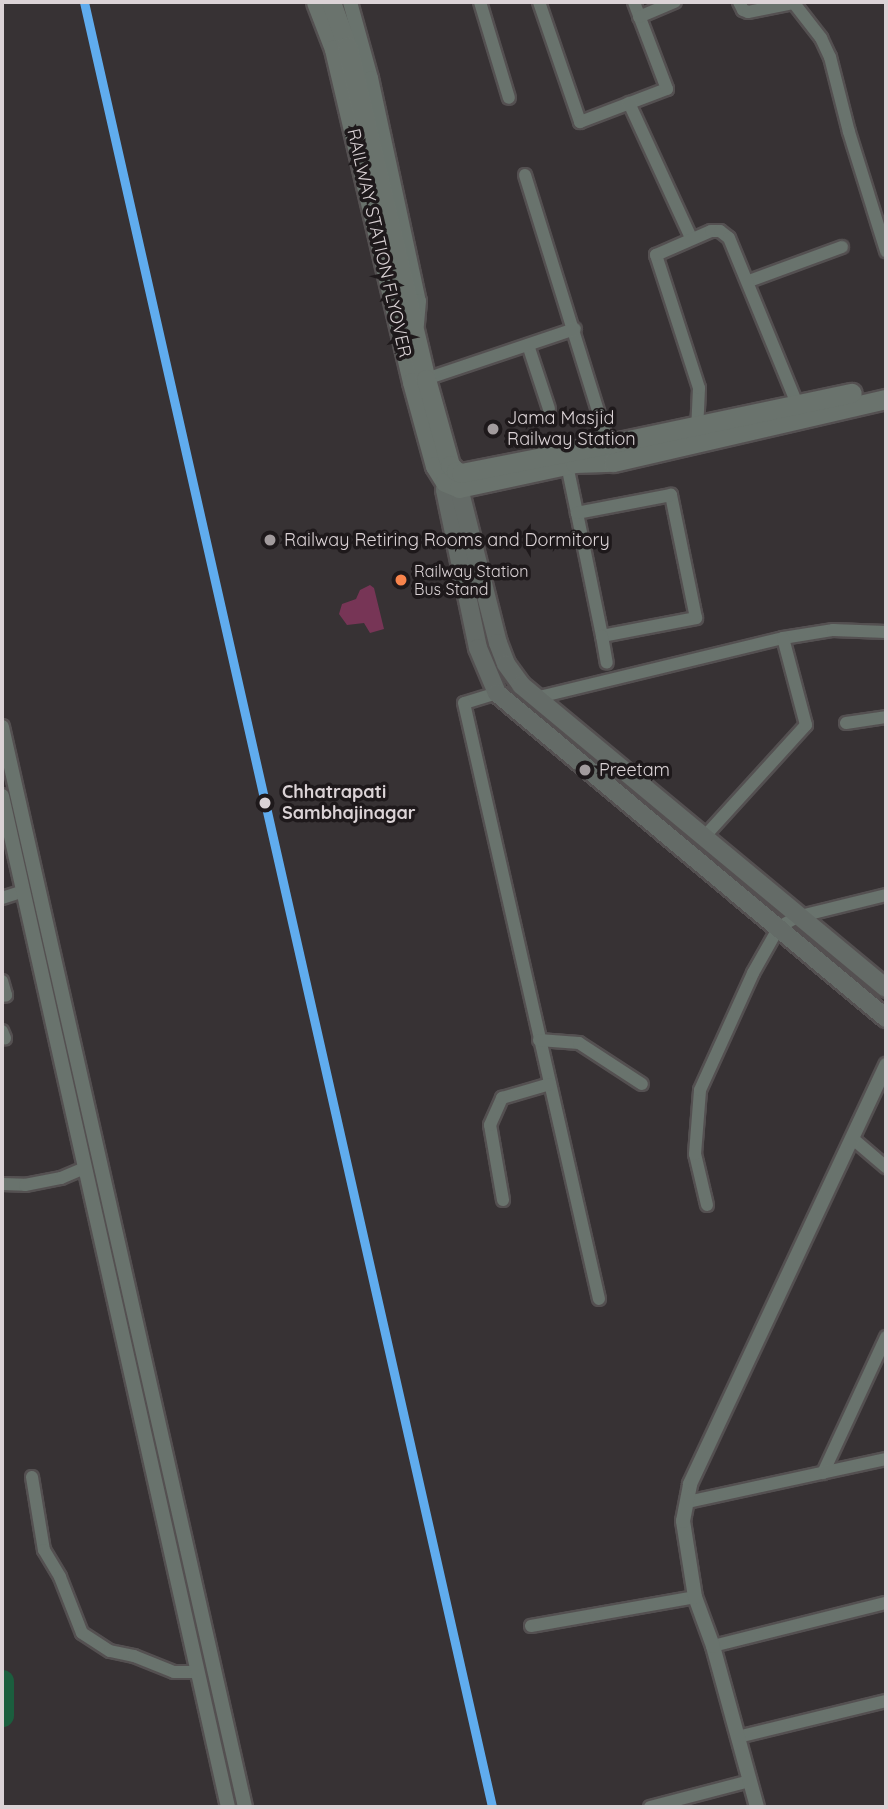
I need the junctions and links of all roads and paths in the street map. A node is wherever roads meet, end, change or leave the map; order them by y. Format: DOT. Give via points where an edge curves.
graph roads {
  1 [pos="316,2"];
  2 [pos="331,2"];
  3 [pos="350,2"];
  4 [pos="480,2"];
  5 [pos="539,2"];
  6 [pos="634,2"];
  7 [pos="675,2"];
  8 [pos="739,2"];
  9 [pos="793,3"];
  10 [pos="639,16"];
  11 [pos="509,98"];
  12 [pos="629,103"];
  13 [pos="525,175"];
  14 [pos="691,238"];
  15 [pos="842,247"];
  16 [pos="886,251"];
  17 [pos="749,281"];
  18 [pos="400,303"];
  19 [pos="575,328"];
  20 [pos="414,332"];
  21 [pos="528,345"];
  22 [pos="426,379"];
  23 [pos="886,386"];
  24 [pos="886,400"];
  25 [pos="549,409"];
  26 [pos="800,411"];
  27 [pos="697,434"];
  28 [pos="611,453"];
  29 [pos="567,465"];
  30 [pos="454,477"];
  31 [pos="577,513"];
  32 [pos="886,632"];
  33 [pos="602,636"];
  34 [pos="783,638"];
  35 [pos="607,663"];
  36 [pos="497,694"];
  37 [pos="535,698"];
  38 [pos="886,717"];
  39 [pos="846,723"];
  40 [pos="2,727"];
  41 [pos="2,796"];
  42 [pos="705,836"];
  43 [pos="23,891"];
  44 [pos="886,895"];
  45 [pos="2,898"];
  46 [pos="797,917"];
  47 [pos="779,927"];
  48 [pos="2,981"];
  49 [pos="886,988"];
  50 [pos="2,996"];
  51 [pos="886,1018"];
  52 [pos="540,1040"];
  53 [pos="886,1066"];
  54 [pos="550,1084"];
  55 [pos="642,1084"];
  56 [pos="852,1138"];
  57 [pos="886,1167"];
  58 [pos="84,1168"];
  59 [pos="2,1184"];
  60 [pos="503,1200"];
  61 [pos="707,1205"];
  62 [pos="599,1299"];
  63 [pos="886,1337"];
  64 [pos="886,1459"];
  65 [pos="823,1473"];
  66 [pos="32,1477"];
  67 [pos="687,1502"];
  68 [pos="695,1597"];
  69 [pos="886,1603"];
  70 [pos="531,1626"];
  71 [pos="713,1646"];
  72 [pos="197,1672"];
  73 [pos="886,1701"];
  74 [pos="738,1737"];
  75 [pos="750,1781"];
  76 [pos="228,1807"];
  77 [pos="245,1807"];
  78 [pos="650,1807"];
  79 [pos="757,1807"];
  1 -- 18 [label="main road, RAILWAY STATION FLYOVER" via="334,49"];
  2 -- 18 [label="main road, RAILWAY STATION FLYOVER" via="347,46"];
  3 -- 20 [label="street" via="419,301"];
  4 -- 11 [label="street"];
  5 -- 12 [label="street" via="580,122"];
  6 -- 10 [label="street"];
  7 -- 10 [label="street"];
  8 -- 9 [label="street" via="748,12"];
  9 -- 16 [label="street" via="830,57"];
  10 -- 12 [label="street" via="667,89"];
  12 -- 14 [label="street"];
  13 -- 19 [label="street"];
  14 -- 17 [label="street" via="720,231 729,238"];
  14 -- 27 [label="street" via="656,257 699,388"];
  15 -- 17 [label="street"];
  17 -- 26 [label="street"];
  18 -- 20 [label="main road, RAILWAY STATION FLYOVER"];
  18 -- 30 [label="main road, RAILWAY STATION FLYOVER" via="435,466"];
  19 -- 21 [label="street"];
  19 -- 28 [label="street"];
  20 -- 22 [label="main road, RAILWAY STATION FLYOVER"];
  21 -- 22 [label="street"];
  21 -- 25 [label="street"];
  22 -- 30 [label="main road, RAILWAY STATION FLYOVER"];
  23 -- 26 [label="main road"];
  24 -- 26 [label="main road"];
  26 -- 27 [label="main road"];
  27 -- 28 [label="main road"];
  28 -- 29 [label="main road"];
  28 -- 30 [label="main road"];
  29 -- 30 [label="main road"];
  29 -- 31 [label="street"];
  30 -- 36 [label="main road" via="478,648"];
  30 -- 37 [label="main road" via="498,643 513,675"];
  31 -- 33 [label="street"];
  31 -- 33 [label="street" via="671,495 696,618"];
  32 -- 34 [label="street" via="833,630"];
  33 -- 35 [label="street"];
  34 -- 37 [label="street"];
  34 -- 42 [label="street" via="806,725"];
  36 -- 47 [label="main road"];
  36 -- 52 [label="street" via="464,703"];
  37 -- 42 [label="main road"];
  38 -- 39 [label="street"];
  40 -- 77 [label="street"];
  41 -- 43 [label="street"];
  42 -- 46 [label="main road"];
  43 -- 45 [label="street"];
  43 -- 58 [label="street"];
  44 -- 46 [label="street"];
  46 -- 47 [label="street"];
  46 -- 49 [label="main road"];
  47 -- 51 [label="main road"];
  47 -- 61 [label="street" via="700,1090 695,1154"];
  48 -- 50 [label="street" via="6,995"];
  52 -- 54 [label="street"];
  52 -- 55 [label="street" via="579,1043"];
  53 -- 56 [label="street"];
  54 -- 60 [label="street" via="502,1098 490,1125"];
  54 -- 62 [label="street"];
  56 -- 57 [label="street"];
  56 -- 67 [label="street" via="690,1484"];
  58 -- 59 [label="street" via="61,1178"];
  58 -- 72 [label="street"];
  63 -- 65 [label="street"];
  64 -- 65 [label="street"];
  65 -- 67 [label="street"];
  66 -- 72 [label="street" via="44,1550 82,1633 110,1651 174,1672"];
  67 -- 68 [label="street" via="683,1521"];
  68 -- 70 [label="street"];
  68 -- 71 [label="street"];
  69 -- 71 [label="street"];
  71 -- 74 [label="street"];
  72 -- 76 [label="street"];
  73 -- 74 [label="street"];
  74 -- 75 [label="street"];
  75 -- 78 [label="street"];
  75 -- 79 [label="street"];
}
